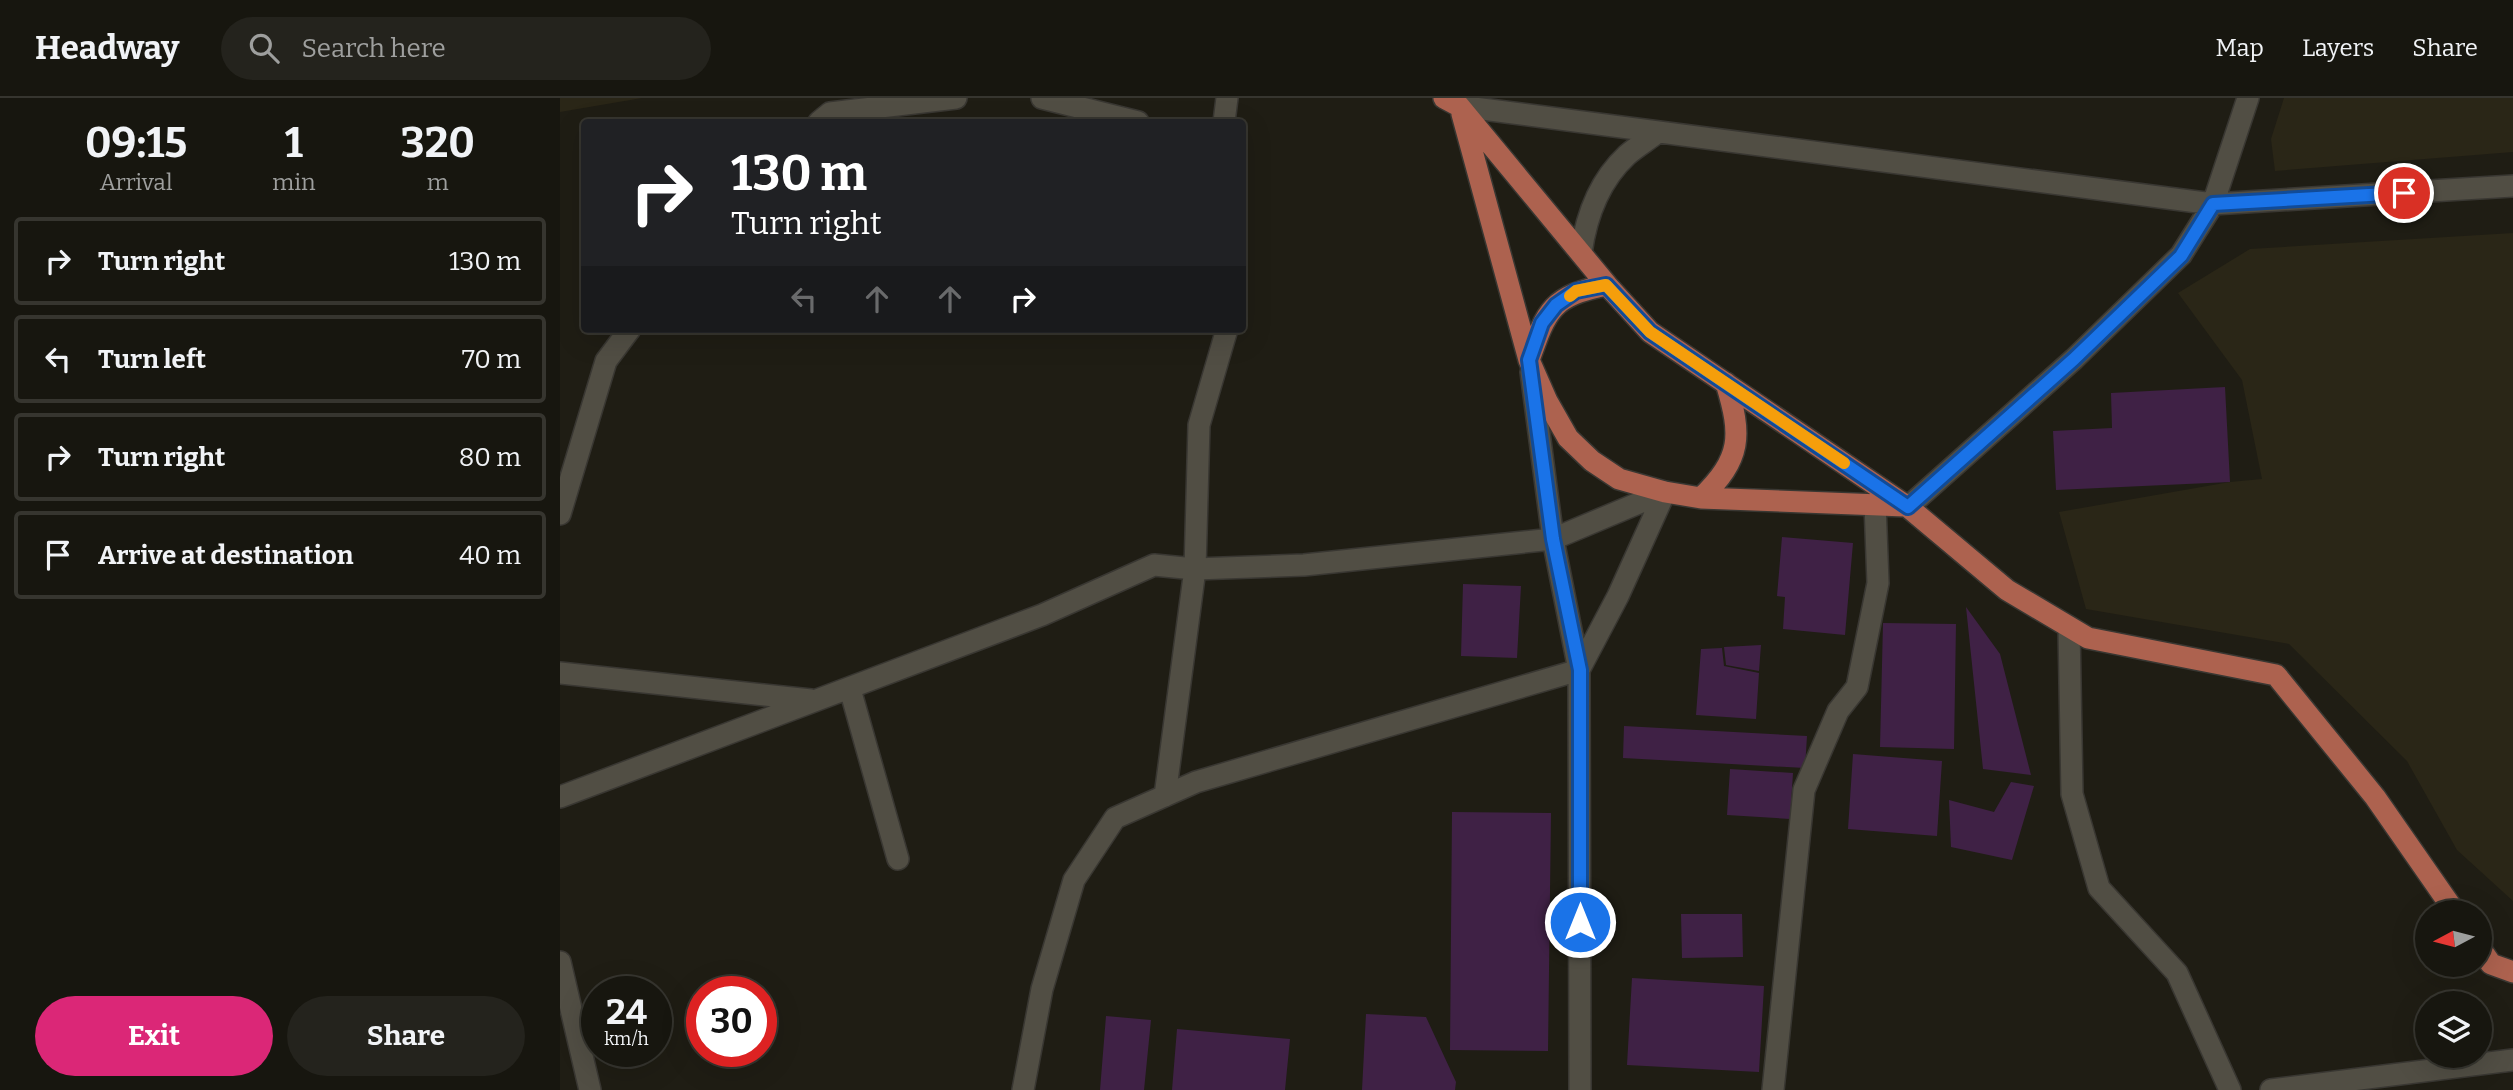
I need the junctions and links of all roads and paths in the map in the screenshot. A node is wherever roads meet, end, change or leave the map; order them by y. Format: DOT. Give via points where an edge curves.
graph roads {
  1 [pos="956,98"];
  2 [pos="1042,98"];
  3 [pos="1227,98"];
  4 [pos="2248,98"];
  5 [pos="1453,101"];
  6 [pos="823,119"];
  7 [pos="1126,119"];
  8 [pos="1224,119"];
  9 [pos="1658,132"];
  10 [pos="2513,186"];
  11 [pos="2213,204"];
  12 [pos="1581,253"];
  13 [pos="1606,285"];
  14 [pos="627,333"];
  15 [pos="1226,333"];
  16 [pos="1529,360"];
  17 [pos="1726,383"];
  18 [pos="1665,492"];
  19 [pos="1701,498"];
  20 [pos="1875,504"];
  21 [pos="1908,507"];
  22 [pos="560,514"];
  23 [pos="1553,539"];
  24 [pos="1195,569"];
  25 [pos="2069,627"];
  26 [pos="1580,670"];
  27 [pos="560,673"];
  28 [pos="850,689"];
  29 [pos="817,701"];
  30 [pos="1165,796"];
  31 [pos="560,797"];
  32 [pos="898,859"];
  33 [pos="2447,900"];
  34 [pos="560,962"];
  35 [pos="2492,964"];
  36 [pos="2513,972"];
  37 [pos="2513,1060"];
  38 [pos="590,1090"];
  39 [pos="1023,1090"];
  40 [pos="1580,1090"];
  41 [pos="1773,1090"];
  42 [pos="2230,1090"];
  43 [pos="2271,1090"];
  1 -- 6 [label="street" via="830,113"];
  2 -- 7 [label="street"];
  3 -- 8 [label="street"];
  4 -- 11 [label="street"];
  5 -- 9 [label="street"];
  5 -- 12 [label="main road"];
  5 -- 16 [label="main road" via="1485,192"];
  9 -- 11 [label="street"];
  9 -- 12 [label="street" via="1612,172 1585,225"];
  10 -- 11 [label="street"];
  11 -- 21 [label="street" via="2181,256"];
  12 -- 13 [label="main road"];
  13 -- 16 [label="main road" via="1576,291 1556,305 1542,323"];
  13 -- 17 [label="main road" via="1650,332"];
  14 -- 22 [label="street" via="606,361"];
  15 -- 24 [label="street" via="1199,425"];
  16 -- 18 [label="main road" via="1568,438 1619,479"];
  16 -- 23 [label="street"];
  17 -- 19 [label="main road" via="1737,426 1735,445 1721,479"];
  17 -- 21 [label="main road"];
  18 -- 19 [label="main road"];
  18 -- 23 [label="street"];
  18 -- 26 [label="street"];
  19 -- 20 [label="main road"];
  20 -- 21 [label="main road"];
  20 -- 41 [label="street" via="1878,583 1857,687 1838,711 1804,790"];
  21 -- 25 [label="main road" via="2007,590"];
  23 -- 24 [label="street" via="1304,565"];
  23 -- 26 [label="street"];
  24 -- 28 [label="street" via="1154,565 1042,615"];
  24 -- 30 [label="street"];
  25 -- 33 [label="main road" via="2088,638 2276,675 2375,797"];
  25 -- 42 [label="street" via="2072,794 2099,888 2177,973"];
  26 -- 30 [label="street" via="1196,782"];
  26 -- 40 [label="street"];
  27 -- 29 [label="street"];
  28 -- 29 [label="street"];
  28 -- 32 [label="street"];
  29 -- 31 [label="street"];
  30 -- 39 [label="street" via="1115,818 1074,880 1042,989"];
  34 -- 38 [label="street"];
  35 -- 36 [label="main road"];
  37 -- 43 [label="street"];
}
